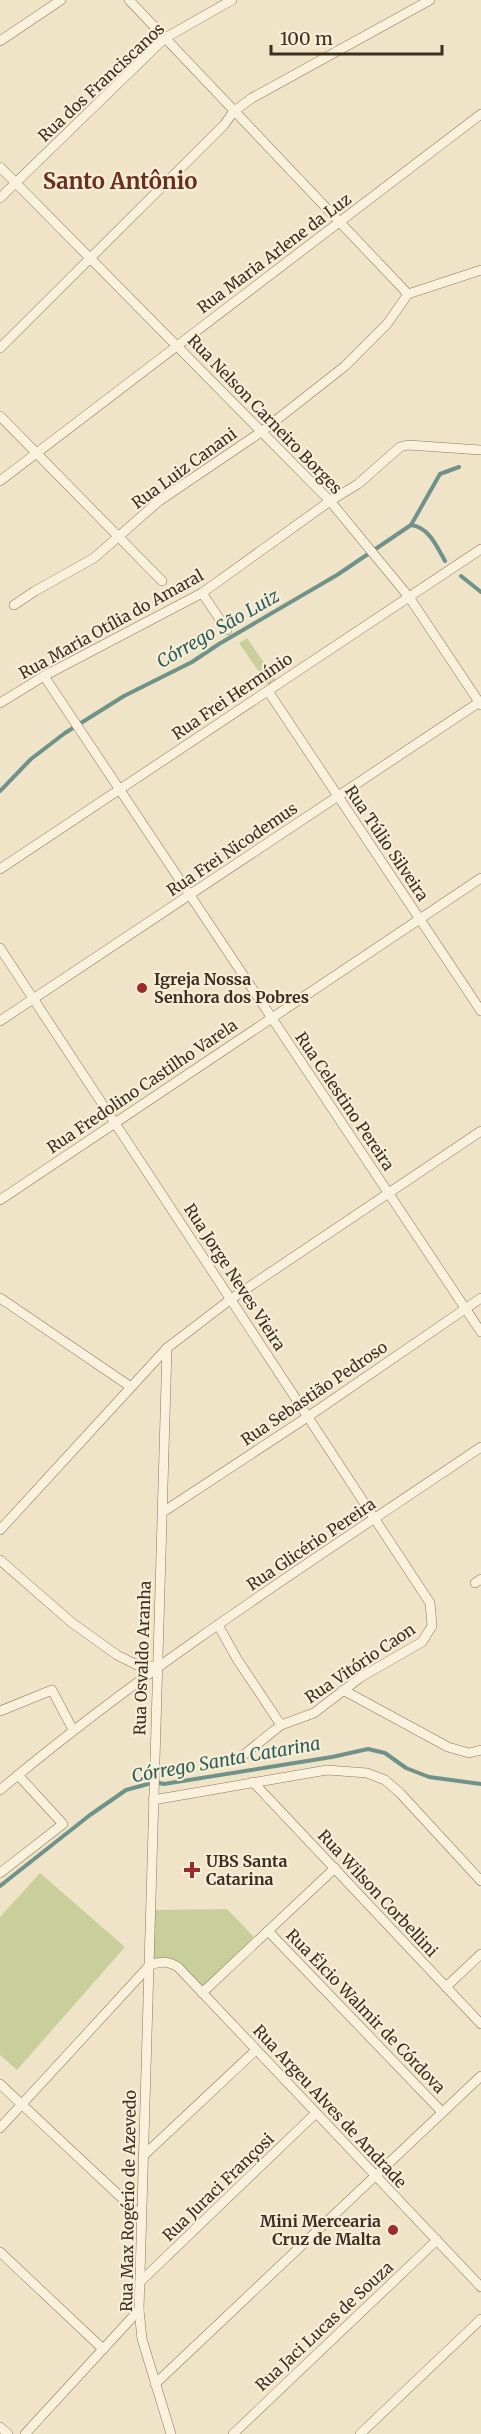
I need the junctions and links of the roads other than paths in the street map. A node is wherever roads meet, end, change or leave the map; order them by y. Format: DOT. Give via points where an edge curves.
graph roads {
  1 [pos="62,0"];
  2 [pos="129,0"];
  3 [pos="232,0"];
  4 [pos="430,0"];
  5 [pos="165,38"];
  6 [pos="0,41"];
  7 [pos="234,111"];
  8 [pos="481,114"];
  9 [pos="0,166"];
  10 [pos="16,183"];
  11 [pos="0,198"];
  12 [pos="340,222"];
  13 [pos="91,259"];
  14 [pos="481,270"];
  15 [pos="408,294"];
  16 [pos="177,346"];
  17 [pos="0,348"];
  18 [pos="0,416"];
  19 [pos="261,432"];
  20 [pos="481,450"];
  21 [pos="37,453"];
  22 [pos="0,481"];
  23 [pos="330,501"];
  24 [pos="119,538"];
  25 [pos="481,549"];
  26 [pos="162,581"];
  27 [pos="202,593"];
  28 [pos="409,597"];
  29 [pos="14,605"];
  30 [pos="227,630"];
  31 [pos="44,676"];
  32 [pos="268,691"];
  33 [pos="0,703"];
  34 [pos="480,703"];
  35 [pos="120,789"];
  36 [pos="338,797"];
  37 [pos="0,869"];
  38 [pos="481,878"];
  39 [pos="190,895"];
  40 [pos="420,919"];
  41 [pos="0,948"];
  42 [pos="34,999"];
  43 [pos="481,1011"];
  44 [pos="272,1018"];
  45 [pos="0,1022"];
  46 [pos="115,1123"];
  47 [pos="481,1131"];
  48 [pos="388,1193"];
  49 [pos="0,1200"];
  50 [pos="0,1298"];
  51 [pos="481,1298"];
  52 [pos="231,1299"];
  53 [pos="466,1309"];
  54 [pos="481,1332"];
  55 [pos="167,1348"];
  56 [pos="131,1387"];
  57 [pos="309,1416"];
  58 [pos="481,1447"];
  59 [pos="163,1512"];
  60 [pos="376,1518"];
  61 [pos="0,1530"];
  62 [pos="0,1560"];
  63 [pos="218,1625"];
  64 [pos="432,1626"];
  65 [pos="157,1666"];
  66 [pos="343,1689"];
  67 [pos="0,1711"];
  68 [pos="281,1725"];
  69 [pos="73,1730"];
  70 [pos="481,1750"];
  71 [pos="241,1757"];
  72 [pos="18,1774"];
  73 [pos="253,1782"];
  74 [pos="0,1790"];
  75 [pos="153,1797"];
  76 [pos="334,1869"];
  77 [pos="0,1873"];
  78 [pos="481,1881"];
  79 [pos="268,1931"];
  80 [pos="481,1954"];
  81 [pos="150,1965"];
  82 [pos="446,1987"];
  83 [pos="202,1993"];
  84 [pos="481,2024"];
  85 [pos="256,2050"];
  86 [pos="481,2076"];
  87 [pos="0,2084"];
  88 [pos="21,2104"];
  89 [pos="442,2112"];
  90 [pos="316,2113"];
  91 [pos="0,2127"];
  92 [pos="143,2156"];
  93 [pos="376,2176"];
  94 [pos="141,2216"];
  95 [pos="437,2240"];
  96 [pos="0,2252"];
  97 [pos="140,2282"];
  98 [pos="481,2287"];
  99 [pos="139,2310"];
  100 [pos="481,2319"];
  101 [pos="103,2349"];
  102 [pos="155,2384"];
  103 [pos="0,2427"];
  104 [pos="171,2433"];
  105 [pos="8,2434"];
  106 [pos="25,2434"];
  107 [pos="232,2434"];
  108 [pos="360,2434"];
  1 -- 6 [label="street"];
  2 -- 5 [label="street"];
  3 -- 5 [label="street, Rua dos Franciscanos"];
  4 -- 7 [label="street"];
  5 -- 7 [label="street"];
  5 -- 10 [label="street, Rua dos Franciscanos"];
  7 -- 12 [label="street"];
  7 -- 13 [label="street"];
  8 -- 12 [label="street, Rua Maria Arlene da Luz"];
  9 -- 10 [label="street, Rua Nelson Carneiro Borges"];
  10 -- 11 [label="street, Rua dos Franciscanos"];
  10 -- 13 [label="street, Rua Nelson Carneiro Borges"];
  12 -- 15 [label="street"];
  12 -- 16 [label="street, Rua Maria Arlene da Luz"];
  13 -- 16 [label="street, Rua Nelson Carneiro Borges"];
  13 -- 17 [label="street"];
  14 -- 15 [label="street"];
  15 -- 19 [label="street, Rua Luiz Canani" via="367,346"];
  16 -- 19 [label="street, Rua Nelson Carneiro Borges"];
  16 -- 21 [label="street, Rua Maria Arlene da Luz"];
  18 -- 21 [label="street"];
  19 -- 23 [label="street, Rua Nelson Carneiro Borges"];
  19 -- 24 [label="street, Rua Luiz Canani" via="159,501"];
  20 -- 23 [label="street, Rua Maria Otília do Amaral" via="400,447 358,484"];
  21 -- 22 [label="street, Rua Maria Arlene da Luz"];
  21 -- 24 [label="street"];
  23 -- 27 [label="street, Rua Maria Otília do Amaral"];
  23 -- 28 [label="street, Rua Nelson Carneiro Borges"];
  24 -- 26 [label="street"];
  24 -- 29 [label="street, Rua Luiz Canani" via="86,563"];
  25 -- 28 [label="street, Rua Frei Hermínio"];
  27 -- 30 [label="street"];
  27 -- 31 [label="street, Rua Maria Otília do Amaral"];
  28 -- 32 [label="street, Rua Frei Hermínio"];
  28 -- 34 [label="street, Rua Nelson Carneiro Borges"];
  31 -- 33 [label="street, Rua Maria Otília do Amaral"];
  31 -- 35 [label="street, Rua Celestino Pereira"];
  32 -- 35 [label="street, Rua Frei Hermínio"];
  32 -- 36 [label="street, Rua Túlio Silveira"];
  34 -- 36 [label="street, Rua Frei Nicodemus"];
  35 -- 37 [label="street, Rua Frei Hermínio"];
  35 -- 39 [label="street, Rua Celestino Pereira"];
  36 -- 39 [label="street, Rua Frei Nicodemus"];
  36 -- 40 [label="street, Rua Túlio Silveira"];
  38 -- 40 [label="street, Rua Fredolino Castilho Varela"];
  39 -- 42 [label="street, Rua Frei Nicodemus"];
  39 -- 44 [label="street, Rua Celestino Pereira"];
  40 -- 43 [label="street, Rua Túlio Silveira"];
  40 -- 44 [label="street, Rua Fredolino Castilho Varela"];
  41 -- 42 [label="street, Rua Jorge Neves Vieira"];
  42 -- 45 [label="street, Rua Frei Nicodemus"];
  42 -- 46 [label="street, Rua Jorge Neves Vieira"];
  44 -- 46 [label="street, Rua Fredolino Castilho Varela"];
  44 -- 48 [label="street, Rua Celestino Pereira"];
  46 -- 49 [label="street, Rua Fredolino Castilho Varela"];
  46 -- 52 [label="street, Rua Jorge Neves Vieira"];
  47 -- 48 [label="street"];
  48 -- 52 [label="street"];
  48 -- 53 [label="street, Rua Celestino Pereira"];
  50 -- 56 [label="street"];
  51 -- 53 [label="street, Rua Sebastião Pedroso"];
  52 -- 55 [label="street"];
  52 -- 57 [label="street, Rua Jorge Neves Vieira"];
  53 -- 54 [label="street, Rua Celestino Pereira"];
  53 -- 57 [label="street, Rua Sebastião Pedroso"];
  55 -- 56 [label="street"];
  55 -- 59 [label="street, Rua Osvaldo Aranha"];
  56 -- 61 [label="street"];
  57 -- 59 [label="street, Rua Sebastião Pedroso"];
  57 -- 60 [label="street, Rua Jorge Neves Vieira"];
  58 -- 60 [label="street, Rua Glicério Pereira"];
  59 -- 65 [label="street, Rua Osvaldo Aranha"];
  60 -- 63 [label="street, Rua Glicério Pereira"];
  60 -- 64 [label="street, Rua Jorge Neves Vieira" via="430,1603"];
  62 -- 65 [label="street" via="71,1622 117,1655 139,1666"];
  63 -- 65 [label="street, Rua Glicério Pereira"];
  63 -- 68 [label="street"];
  64 -- 66 [label="street, Rua Vitório Caon" via="416,1647"];
  65 -- 69 [label="street, Rua Glicério Pereira"];
  65 -- 75 [label="street, Rua Osvaldo Aranha"];
  66 -- 68 [label="street, Rua Vitório Caon" via="314,1713"];
  66 -- 70 [label="street" via="448,1747 469,1753"];
  67 -- 69 [label="street" via="52,1690"];
  68 -- 71 [label="street, Rua Vitório Caon"];
  69 -- 72 [label="street, Rua Glicério Pereira"];
  72 -- 74 [label="street, Rua Glicério Pereira"];
  72 -- 77 [label="street" via="63,1824"];
  73 -- 75 [label="street"];
  73 -- 76 [label="street, Rua Wilson Corbellini"];
  73 -- 78 [label="street" via="327,1770 367,1773 385,1780"];
  75 -- 81 [label="street, Rua Osvaldo Aranha"];
  76 -- 79 [label="street"];
  76 -- 82 [label="street, Rua Wilson Corbellini"];
  79 -- 83 [label="street"];
  79 -- 89 [label="street, Rua Élcio Walmir de Córdova"];
  80 -- 82 [label="street"];
  81 -- 83 [label="street, Rua Argeu Alves de Andrade" via="170,1962"];
  81 -- 88 [label="street"];
  81 -- 92 [label="street, Rua Max Rogério de Azevedo"];
  82 -- 84 [label="street, Rua Wilson Corbellini"];
  83 -- 85 [label="street, Rua Argeu Alves de Andrade"];
  85 -- 90 [label="street, Rua Argeu Alves de Andrade"];
  85 -- 92 [label="street"];
  86 -- 89 [label="street"];
  87 -- 88 [label="street"];
  88 -- 91 [label="street"];
  88 -- 94 [label="street"];
  89 -- 93 [label="street"];
  90 -- 93 [label="street, Rua Argeu Alves de Andrade"];
  90 -- 97 [label="street, Rua Juraci Françosi"];
  92 -- 94 [label="street, Rua Max Rogério de Azevedo"];
  93 -- 95 [label="street, Rua Argeu Alves de Andrade"];
  93 -- 102 [label="street"];
  94 -- 97 [label="street, Rua Max Rogério de Azevedo"];
  95 -- 98 [label="street, Rua Argeu Alves de Andrade"];
  95 -- 107 [label="street, Rua Jaci Lucas de Souza"];
  96 -- 101 [label="street"];
  97 -- 99 [label="street, Rua Max Rogério de Azevedo"];
  99 -- 101 [label="street"];
  99 -- 102 [label="street, Rua Max Rogério de Azevedo" via="142,2339"];
  100 -- 108 [label="street"];
  101 -- 106 [label="street"];
  102 -- 104 [label="street, Rua Max Rogério de Azevedo"];
  103 -- 105 [label="street"];
}
